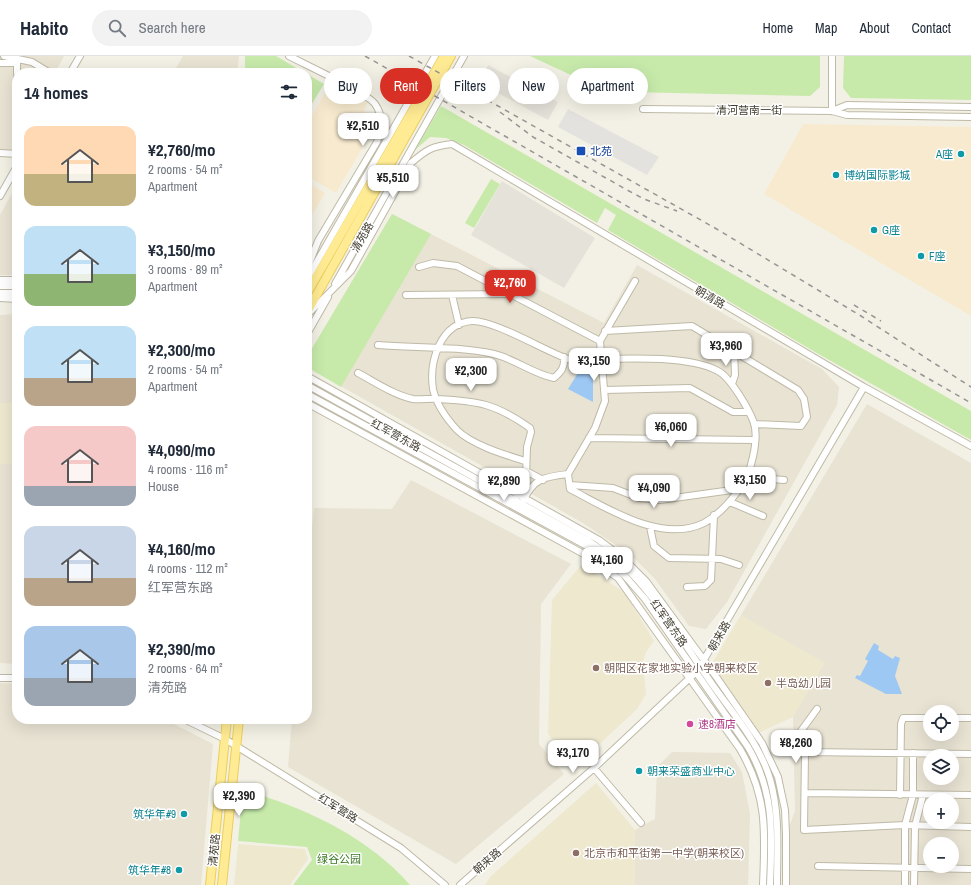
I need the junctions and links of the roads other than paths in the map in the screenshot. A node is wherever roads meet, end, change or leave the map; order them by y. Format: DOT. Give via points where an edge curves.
graph roads {
  1 [pos="4,56"];
  2 [pos="80,56"];
  3 [pos="289,56"];
  4 [pos="435,56"];
  5 [pos="444,56"];
  6 [pos="451,56"];
  7 [pos="464,56"];
  8 [pos="832,56"];
  9 [pos="17,61"];
  10 [pos="0,63"];
  11 [pos="17,68"];
  12 [pos="42,68"];
  13 [pos="73,68"];
  14 [pos="971,107"];
  15 [pos="643,109"];
  16 [pos="832,111"];
  17 [pos="971,117"];
  18 [pos="0,153"];
  19 [pos="12,154"];
  20 [pos="12,175"];
  21 [pos="0,196"];
  22 [pos="312,256"];
  23 [pos="419,266"];
  24 [pos="312,270"];
  25 [pos="0,280"];
  26 [pos="12,280"];
  27 [pos="635,281"];
  28 [pos="312,284"];
  29 [pos="0,286"];
  30 [pos="12,286"];
  31 [pos="331,291"];
  32 [pos="0,293"];
  33 [pos="12,293"];
  34 [pos="511,294"];
  35 [pos="406,295"];
  36 [pos="452,295"];
  37 [pos="0,298"];
  38 [pos="12,299"];
  39 [pos="312,304"];
  40 [pos="312,308"];
  41 [pos="312,325"];
  42 [pos="459,325"];
  43 [pos="605,331"];
  44 [pos="600,341"];
  45 [pos="378,346"];
  46 [pos="438,349"];
  47 [pos="734,352"];
  48 [pos="564,357"];
  49 [pos="600,359"];
  50 [pos="358,373"];
  51 [pos="312,379"];
  52 [pos="732,384"];
  53 [pos="864,387"];
  54 [pos="312,388"];
  55 [pos="604,390"];
  56 [pos="312,397"];
  57 [pos="437,399"];
  58 [pos="312,406"];
  59 [pos="748,412"];
  60 [pos="754,424"];
  61 [pos="589,438"];
  62 [pos="754,440"];
  63 [pos="971,446"];
  64 [pos="526,461"];
  65 [pos="526,471"];
  66 [pos="568,474"];
  67 [pos="747,477"];
  68 [pos="542,480"];
  69 [pos="784,480"];
  70 [pos="570,485"];
  71 [pos="740,489"];
  72 [pos="518,494"];
  73 [pos="525,498"];
  74 [pos="730,502"];
  75 [pos="514,503"];
  76 [pos="520,507"];
  77 [pos="512,516"];
  78 [pos="714,516"];
  79 [pos="763,516"];
  80 [pos="650,527"];
  81 [pos="711,558"];
  82 [pos="739,565"];
  83 [pos="687,587"];
  84 [pos="704,660"];
  85 [pos="698,669"];
  86 [pos="0,678"];
  87 [pos="12,678"];
  88 [pos="691,678"];
  89 [pos="817,709"];
  90 [pos="923,718"];
  91 [pos="959,718"];
  92 [pos="971,718"];
  93 [pos="194,724"];
  94 [pos="226,724"];
  95 [pos="239,724"];
  96 [pos="225,739"];
  97 [pos="237,746"];
  98 [pos="805,752"];
  99 [pos="900,753"];
  100 [pos="913,753"];
  101 [pos="971,754"];
  102 [pos="594,768"];
  103 [pos="805,793"];
  104 [pos="900,794"];
  105 [pos="913,795"];
  106 [pos="923,795"];
  107 [pos="959,795"];
  108 [pos="971,795"];
  109 [pos="641,823"];
  110 [pos="905,825"];
  111 [pos="915,826"];
  112 [pos="971,827"];
  113 [pos="818,866"];
  114 [pos="905,868"];
  115 [pos="914,868"];
  116 [pos="971,869"];
  117 [pos="210,885"];
  118 [pos="222,885"];
  119 [pos="445,885"];
  120 [pos="460,885"];
  121 [pos="763,885"];
  122 [pos="770,885"];
  123 [pos="777,885"];
  124 [pos="786,885"];
  125 [pos="905,885"];
  126 [pos="914,885"];
  1 -- 9 [label="street"];
  2 -- 13 [label="street"];
  3 -- 22 [label="street" via="359,92 375,103 380,115 381,131 376,142 318,240"];
  4 -- 24 [label="street"];
  5 -- 28 [label="main road, 清苑路"];
  6 -- 39 [label="main road, 清苑路"];
  7 -- 31 [label="street, 清苑路"];
  8 -- 16 [label="street"];
  9 -- 10 [label="street"];
  9 -- 11 [label="street"];
  9 -- 12 [label="street" via="32,62"];
  14 -- 16 [label="street, 清河营南一街" via="847,105"];
  15 -- 16 [label="street, 清河营南一街"];
  16 -- 17 [label="street, 清河营南一街" via="847,115"];
  18 -- 19 [label="street"];
  20 -- 21 [label="street"];
  23 -- 34 [label="street" via="433,263 457,266"];
  25 -- 26 [label="street"];
  27 -- 43 [label="street"];
  29 -- 30 [label="street"];
  31 -- 40 [label="street"];
  31 -- 41 [label="street, 清苑路"];
  31 -- 53 [label="street, 朝清路" via="351,271 411,163 425,151 436,146 452,144"];
  32 -- 33 [label="street"];
  34 -- 36 [label="street"];
  34 -- 44 [label="street"];
  35 -- 36 [label="street"];
  36 -- 42 [label="street"];
  37 -- 38 [label="street"];
  42 -- 46 [label="street" via="439,344"];
  42 -- 48 [label="street" via="472,321 493,326"];
  43 -- 44 [label="street"];
  43 -- 47 [label="street" via="692,326"];
  44 -- 49 [label="street"];
  45 -- 46 [label="street"];
  46 -- 48 [label="street" via="471,350 496,355 544,377 554,378 561,372"];
  46 -- 57 [label="street" via="433,366 433,390"];
  47 -- 52 [label="street" via="735,375"];
  47 -- 60 [label="street" via="798,390 804,399 807,417 802,426"];
  48 -- 49 [label="street" via="571,360"];
  49 -- 52 [label="street" via="670,360 700,364 719,371"];
  49 -- 55 [label="street"];
  50 -- 57 [label="street" via="396,393 414,399"];
  51 -- 72 [label="street"];
  52 -- 59 [label="street"];
  53 -- 63 [label="street, 朝清路"];
  53 -- 84 [label="street, 朝来路"];
  54 -- 75 [label="street, 红军营东路"];
  55 -- 59 [label="street" via="690,388 733,412"];
  55 -- 61 [label="street" via="605,401"];
  56 -- 75 [label="street, 红军营东路"];
  57 -- 64 [label="street" via="440,407 459,431 495,452"];
  57 -- 64 [label="street" via="484,403 509,413 525,424 531,432 526,447"];
  58 -- 77 [label="street"];
  59 -- 60 [label="street"];
  60 -- 62 [label="street"];
  61 -- 62 [label="street"];
  61 -- 66 [label="street"];
  62 -- 67 [label="street" via="753,459"];
  64 -- 65 [label="street"];
  65 -- 68 [label="street"];
  65 -- 72 [label="street" via="526,478"];
  66 -- 68 [label="street"];
  66 -- 70 [label="street"];
  67 -- 69 [label="street"];
  67 -- 71 [label="street"];
  68 -- 73 [label="street" via="534,483"];
  70 -- 71 [label="street" via="613,488 639,498 660,500"];
  70 -- 80 [label="street" via="570,489"];
  71 -- 74 [label="street"];
  72 -- 73 [label="street"];
  72 -- 75 [label="street"];
  73 -- 76 [label="street"];
  73 -- 84 [label="street" via="599,540 623,558 646,581"];
  74 -- 78 [label="street"];
  74 -- 79 [label="street"];
  75 -- 76 [label="street, 红军营东路"];
  75 -- 77 [label="street"];
  76 -- 77 [label="street"];
  76 -- 85 [label="street, 红军营东路" via="587,540 631,572"];
  77 -- 88 [label="street" via="582,554 618,578"];
  78 -- 80 [label="street" via="704,523 681,530"];
  78 -- 81 [label="street"];
  80 -- 81 [label="street" via="654,546 669,558"];
  81 -- 82 [label="street"];
  81 -- 83 [label="street" via="711,580 705,586"];
  84 -- 85 [label="street, 朝来路"];
  84 -- 124 [label="street" via="762,743 778,777 785,810"];
  85 -- 88 [label="street, 朝来路"];
  85 -- 122 [label="street, 红军营东路" via="748,747 763,778 772,820"];
  85 -- 123 [label="street, 红军营东路" via="754,743 765,765 776,800"];
  86 -- 87 [label="street"];
  88 -- 102 [label="street, 朝来路"];
  88 -- 121 [label="street" via="751,769 764,815"];
  89 -- 98 [label="street" via="801,730"];
  90 -- 99 [label="street" via="903,718"];
  91 -- 92 [label="street"];
  93 -- 96 [label="street, 红军营路"];
  94 -- 96 [label="main road, 清苑路"];
  95 -- 97 [label="main road, 清苑路"];
  96 -- 97 [label="street, 红军营路"];
  96 -- 117 [label="main road, 清苑路"];
  97 -- 118 [label="main road, 清苑路"];
  97 -- 119 [label="street, 红军营路" via="401,848"];
  98 -- 99 [label="street"];
  98 -- 103 [label="street"];
  99 -- 100 [label="street"];
  99 -- 104 [label="street"];
  100 -- 101 [label="street"];
  100 -- 105 [label="street"];
  102 -- 109 [label="street"];
  102 -- 120 [label="street, 朝来路"];
  103 -- 104 [label="street"];
  103 -- 110 [label="street" via="804,830"];
  104 -- 105 [label="street"];
  105 -- 106 [label="street"];
  105 -- 110 [label="street"];
  106 -- 111 [label="street"];
  107 -- 108 [label="street"];
  110 -- 111 [label="street"];
  110 -- 114 [label="street"];
  111 -- 112 [label="street"];
  111 -- 115 [label="street"];
  113 -- 114 [label="street"];
  114 -- 115 [label="street"];
  114 -- 125 [label="street"];
  115 -- 116 [label="street"];
  115 -- 126 [label="street"];
}
